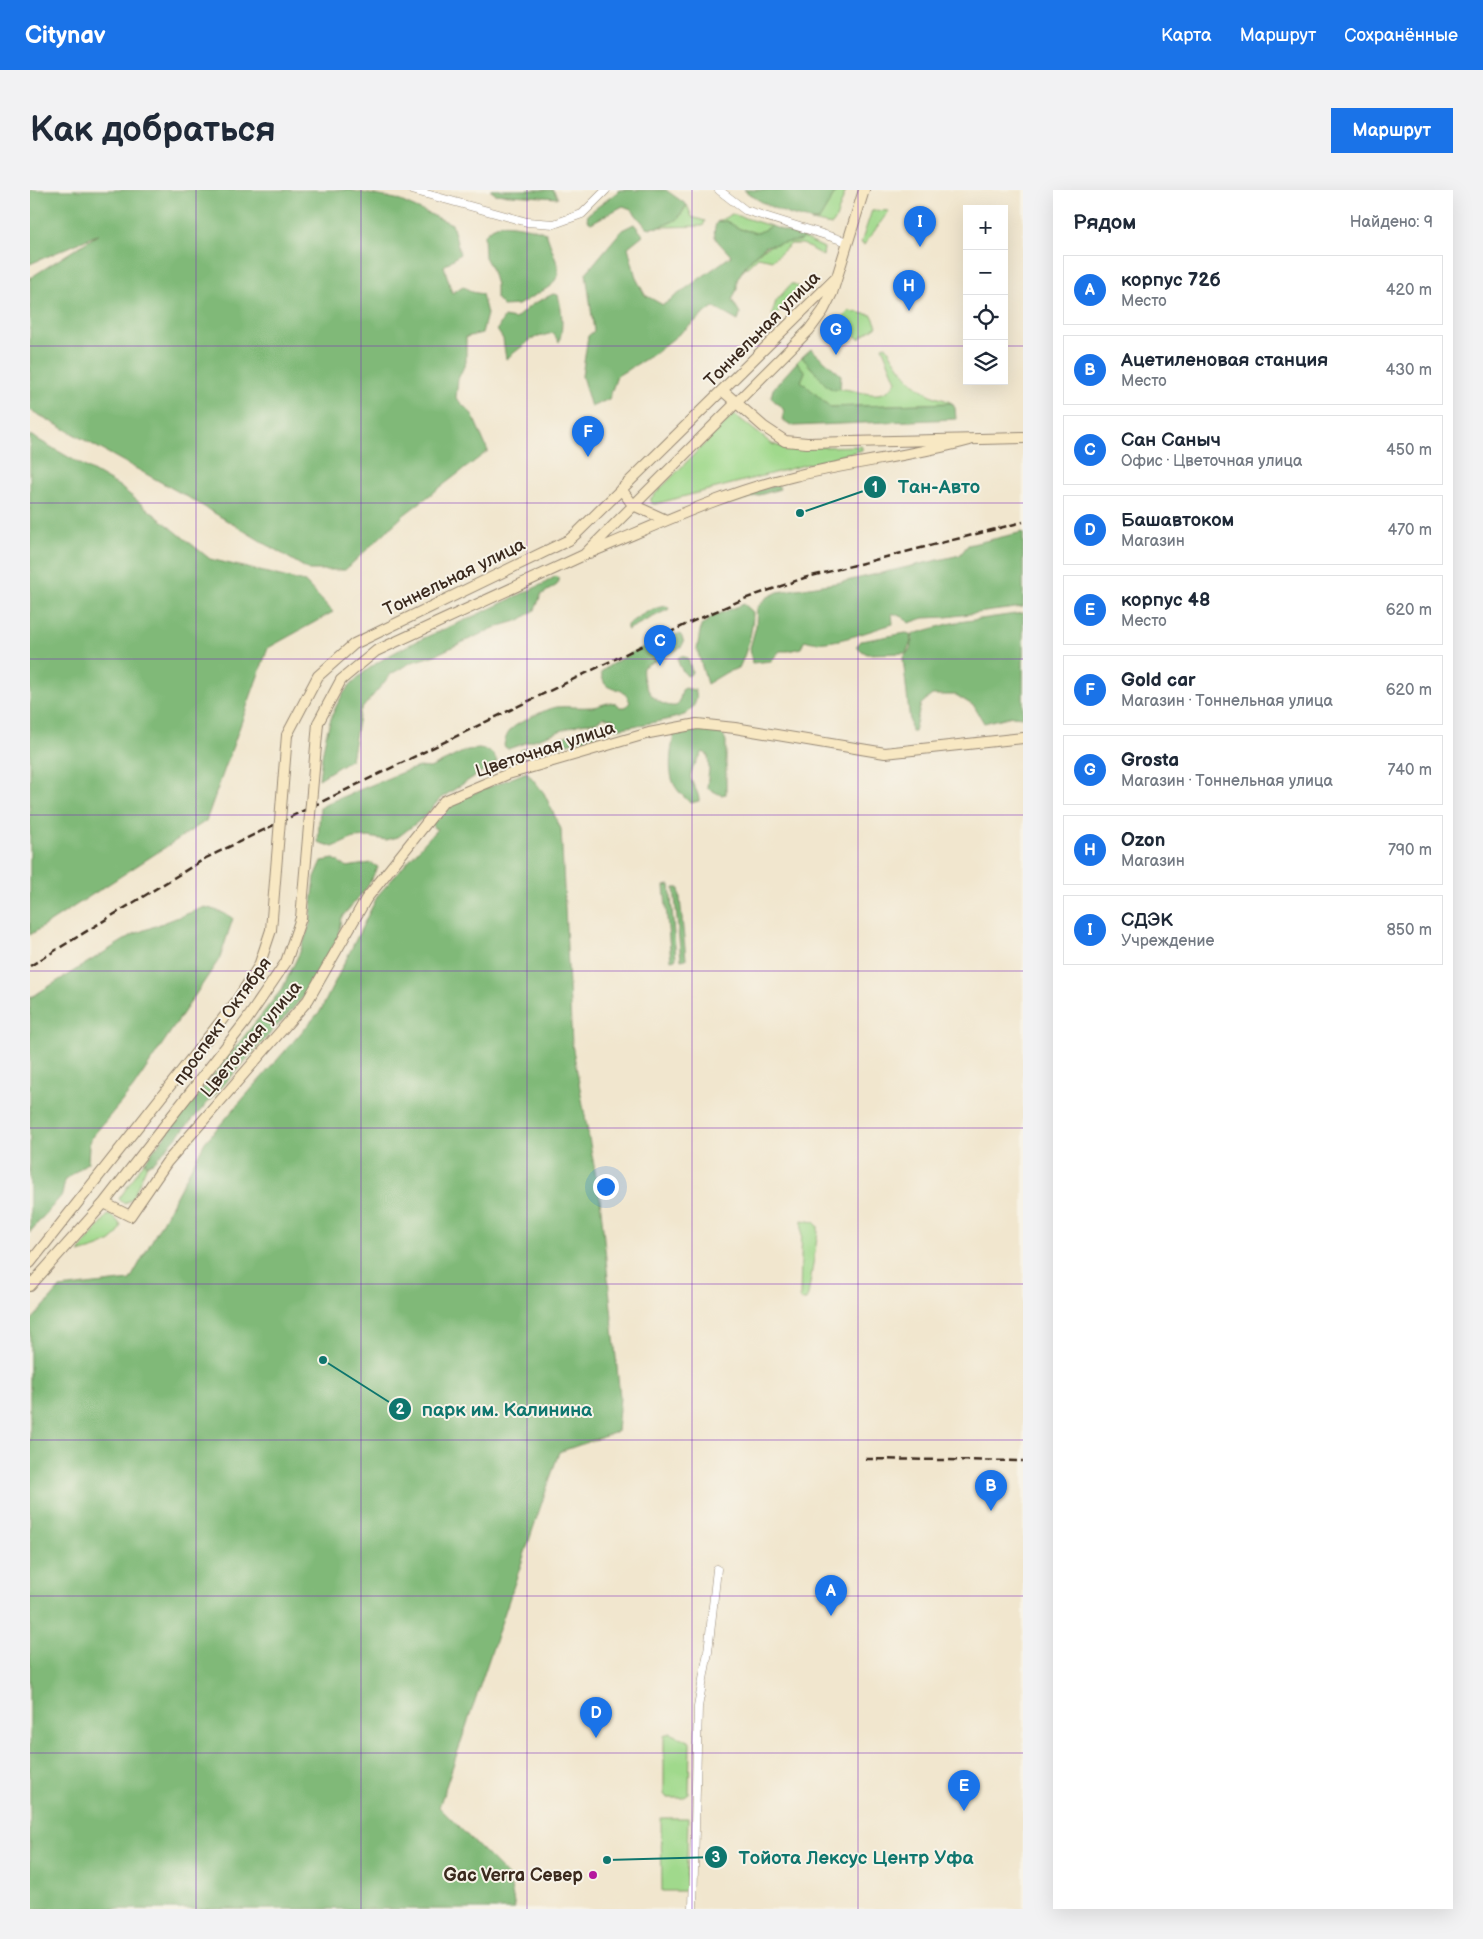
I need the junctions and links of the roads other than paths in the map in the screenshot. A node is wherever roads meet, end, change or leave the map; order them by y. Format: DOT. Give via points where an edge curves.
graph roads {
  1 [pos="412,190"];
  2 [pos="606,190"];
  3 [pos="719,190"];
  4 [pos="864,190"];
  5 [pos="848,242"];
  6 [pos="836,278"];
  7 [pos="723,391"];
  8 [pos="735,402"];
  9 [pos="1023,438"];
  10 [pos="970,440"];
  11 [pos="621,489"];
  12 [pos="633,505"];
  13 [pos="666,520"];
  14 [pos="584,555"];
  15 [pos="318,722"];
  16 [pos="287,735"];
  17 [pos="1023,738"];
  18 [pos="104,1203"];
  19 [pos="30,1262"];
  20 [pos="30,1286"];
  21 [pos="717,1570"];
  22 [pos="693,1909"];
  1 -- 2 [label="street" via="527,222 554,224 582,214"];
  3 -- 5 [label="street" via="745,210"];
  4 -- 5 [label="main road"];
  5 -- 6 [label="main road"];
  6 -- 7 [label="main road, Тоннельная улица"];
  6 -- 8 [label="main road, Тоннельная улица" via="823,311 809,330"];
  7 -- 8 [label="main road"];
  7 -- 11 [label="main road, Тоннельная улица"];
  8 -- 10 [label="main road" via="785,441"];
  8 -- 12 [label="main road, Тоннельная улица"];
  9 -- 10 [label="main road"];
  10 -- 13 [label="main road" via="795,476 718,498"];
  11 -- 12 [label="main road"];
  11 -- 16 [label="main road, Тоннельная улица" via="569,540 354,644 318,676"];
  12 -- 13 [label="main road"];
  12 -- 14 [label="main road, Тоннельная улица"];
  13 -- 14 [label="main road"];
  14 -- 15 [label="main road, Тоннельная улица" via="376,651 341,680"];
  15 -- 18 [label="main road, проспект Октября, bridge" via="301,918 286,962 246,1021"];
  16 -- 19 [label="main road, проспект Октября, bridge" via="271,930 259,966 236,1002"];
  17 -- 18 [label="main road, Цветочная улица" via="885,754 697,724 649,733 508,774 444,801 366,899 308,1000 168,1162 130,1216"];
  18 -- 20 [label="main road, проспект Октября"];
  21 -- 22 [label="street" via="698,1707"];
}
